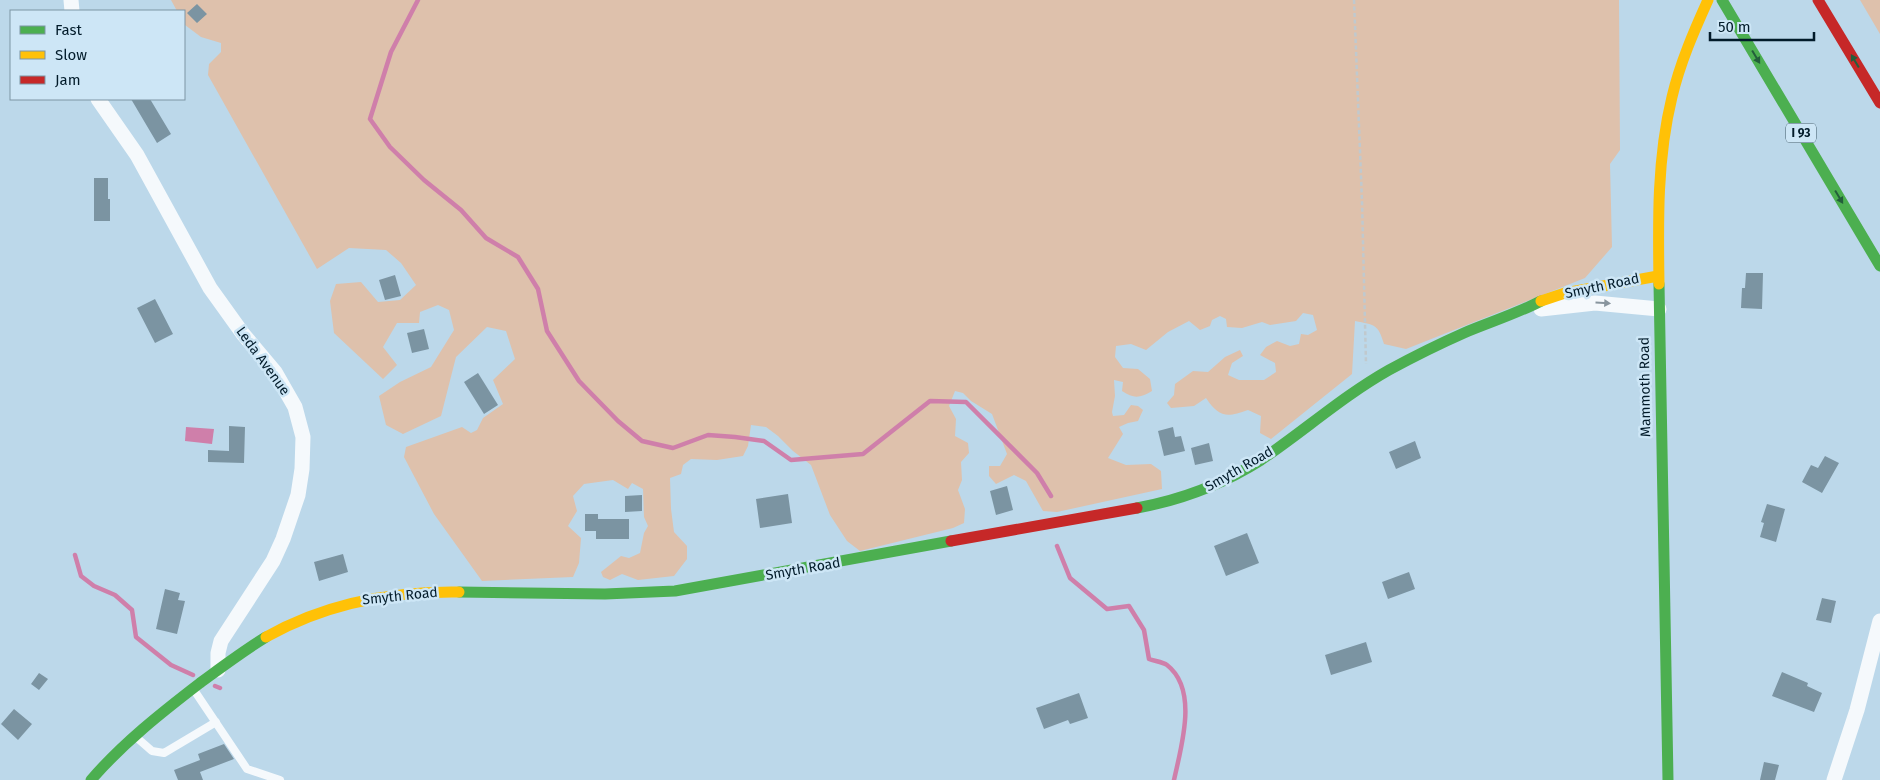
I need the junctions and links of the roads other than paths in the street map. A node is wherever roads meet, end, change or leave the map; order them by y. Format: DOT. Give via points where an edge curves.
graph roads {
  1 [pos="1708,0"];
  2 [pos="1722,0"];
  3 [pos="1818,0"];
  4 [pos="99,100"];
  5 [pos="1880,103"];
  6 [pos="1880,266"];
  7 [pos="1658,276"];
  8 [pos="1659,309"];
  9 [pos="1520,312"];
  10 [pos="1880,621"];
  11 [pos="218,670"];
  12 [pos="193,688"];
  13 [pos="216,722"];
  14 [pos="135,735"];
  15 [pos="91,780"];
  16 [pos="280,780"];
  17 [pos="1668,780"];
  18 [pos="1834,780"];
  1 -- 7 [label="main road, Mammoth Road" via="1672,97 1665,134"];
  2 -- 6 [label="main road, I 93, one-way"];
  5 -- 3 [label="main road, one-way"];
  4 -- 11 [label="street, Leda Avenue" via="137,156 210,288 275,372 295,407 303,437 302,469 292,516 273,561 221,641"];
  7 -- 8 [label="main road, Mammoth Road"];
  7 -- 9 [label="main road, Smyth Road" via="1565,293"];
  9 -- 8 [label="street, Smyth Road, one-way" via="1595,303"];
  8 -- 17 [label="main road, Mammoth Road"];
  9 -- 11 [label="main road, Smyth Road" via="1464,333 1389,370 1260,460 1209,487 1158,504 675,591 388,595 349,603 296,622 267,636"];
  10 -- 18 [label="street" via="1857,710"];
  11 -- 12 [label="main road, Smyth Road"];
  12 -- 13 [label="lane"];
  12 -- 14 [label="main road, Smyth Road"];
  13 -- 14 [label="lane" via="164,753 152,751"];
  13 -- 16 [label="lane" via="247,769"];
  14 -- 15 [label="main road, Smyth Road"];
}
